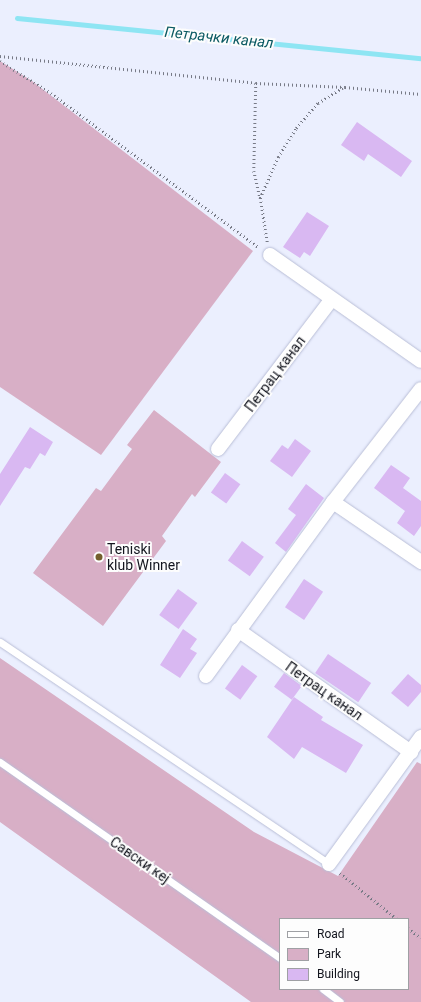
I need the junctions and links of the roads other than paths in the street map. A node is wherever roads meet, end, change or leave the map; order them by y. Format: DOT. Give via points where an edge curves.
graph roads {
  1 [pos="270,255"];
  2 [pos="332,300"];
  3 [pos="421,361"];
  4 [pos="421,389"];
  5 [pos="218,449"];
  6 [pos="333,502"];
  7 [pos="421,562"];
  8 [pos="238,630"];
  9 [pos="0,642"];
  10 [pos="206,676"];
  11 [pos="421,737"];
  12 [pos="411,752"];
  13 [pos="0,762"];
  14 [pos="329,864"];
  15 [pos="279,957"];
  16 [pos="324,990"];
  17 [pos="340,1002"];
  1 -- 2 [label="street"];
  2 -- 3 [label="street"];
  2 -- 5 [label="street, Петрац канал"];
  4 -- 6 [label="street"];
  6 -- 7 [label="street"];
  6 -- 8 [label="street"];
  8 -- 10 [label="street"];
  8 -- 12 [label="street, Петрац канал"];
  9 -- 14 [label="lane"];
  11 -- 12 [label="street"];
  12 -- 14 [label="street"];
  13 -- 15 [label="lane, Савски кеј"];
  16 -- 17 [label="lane"];
}
